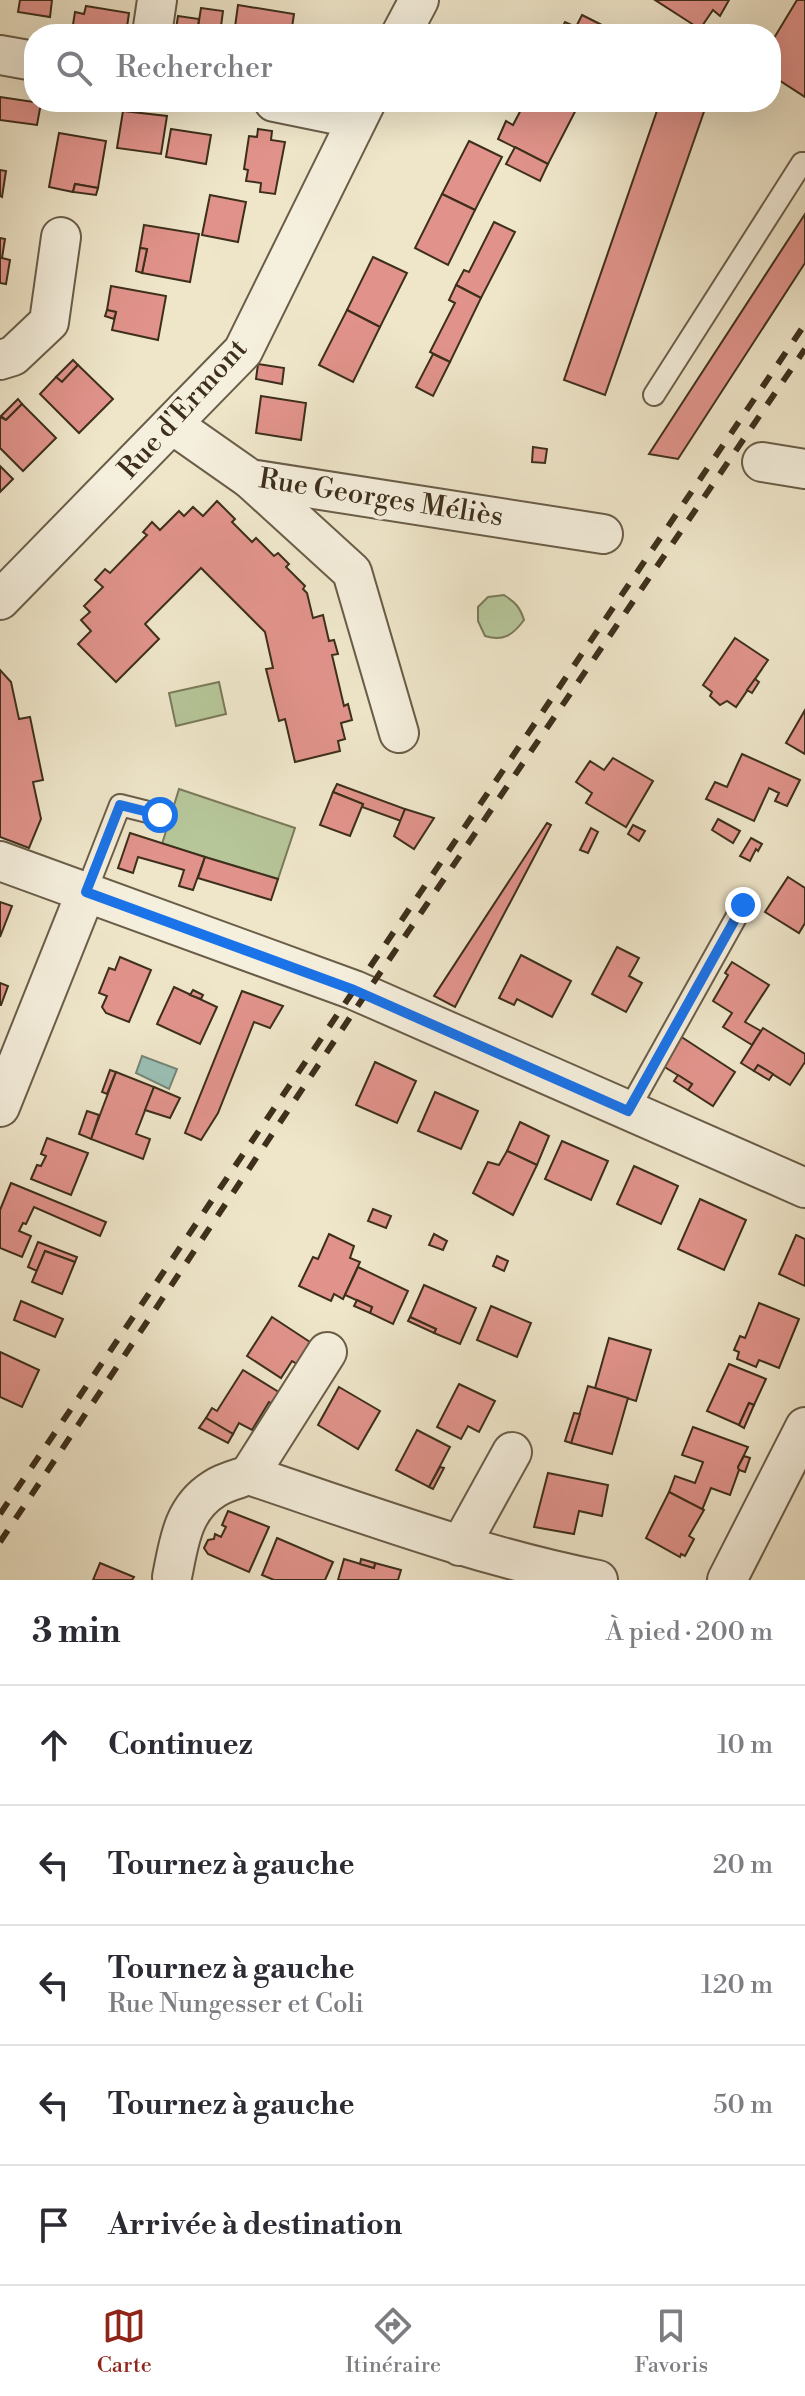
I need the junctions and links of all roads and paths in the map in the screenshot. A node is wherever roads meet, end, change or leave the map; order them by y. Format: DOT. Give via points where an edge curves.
graph roads {
  1 [pos="157,0"];
  2 [pos="419,0"];
  3 [pos="153,24"];
  4 [pos="406,24"];
  5 [pos="0,55"];
  6 [pos="24,59"];
  7 [pos="361,112"];
  8 [pos="805,163"];
  9 [pos="61,237"];
  10 [pos="0,360"];
  11 [pos="654,395"];
  12 [pos="173,425"];
  13 [pos="762,462"];
  14 [pos="805,469"];
  15 [pos="250,479"];
  16 [pos="603,534"];
  17 [pos="0,600"];
  18 [pos="399,733"];
  19 [pos="160,815"];
  20 [pos="0,861"];
  21 [pos="86,892"];
  22 [pos="743,905"];
  23 [pos="2,1098"];
  24 [pos="628,1111"];
  25 [pos="805,1188"];
  26 [pos="327,1352"];
  27 [pos="805,1427"];
  28 [pos="512,1452"];
  29 [pos="249,1475"];
  30 [pos="460,1546"];
  31 [pos="172,1577"];
  32 [pos="598,1580"];
  33 [pos="727,1580"];
  1 -- 3 [label="street"];
  2 -- 4 [label="street"];
  5 -- 6 [label="street"];
  7 -- 12 [label="street, Rue d'Ermont" via="243,351"];
  8 -- 11 [label="lane"];
  9 -- 10 [label="street" via="49,322 13,356"];
  12 -- 15 [label="street, Rue Georges Méliès"];
  12 -- 17 [label="street, Rue d'Ermont"];
  13 -- 14 [label="street"];
  15 -- 16 [label="street, Rue Georges Méliès"];
  15 -- 18 [label="street" via="352,572"];
  19 -- 21 [label="lane" via="120,805"];
  20 -- 21 [label="street"];
  21 -- 23 [label="street"];
  21 -- 24 [label="street" via="354,990"];
  22 -- 24 [label="lane"];
  24 -- 25 [label="street"];
  26 -- 29 [label="street"];
  27 -- 33 [label="street"];
  28 -- 30 [label="street"];
  29 -- 30 [label="street"];
  29 -- 31 [label="street" via="215,1488 192,1507"];
  30 -- 32 [label="street"];
}
